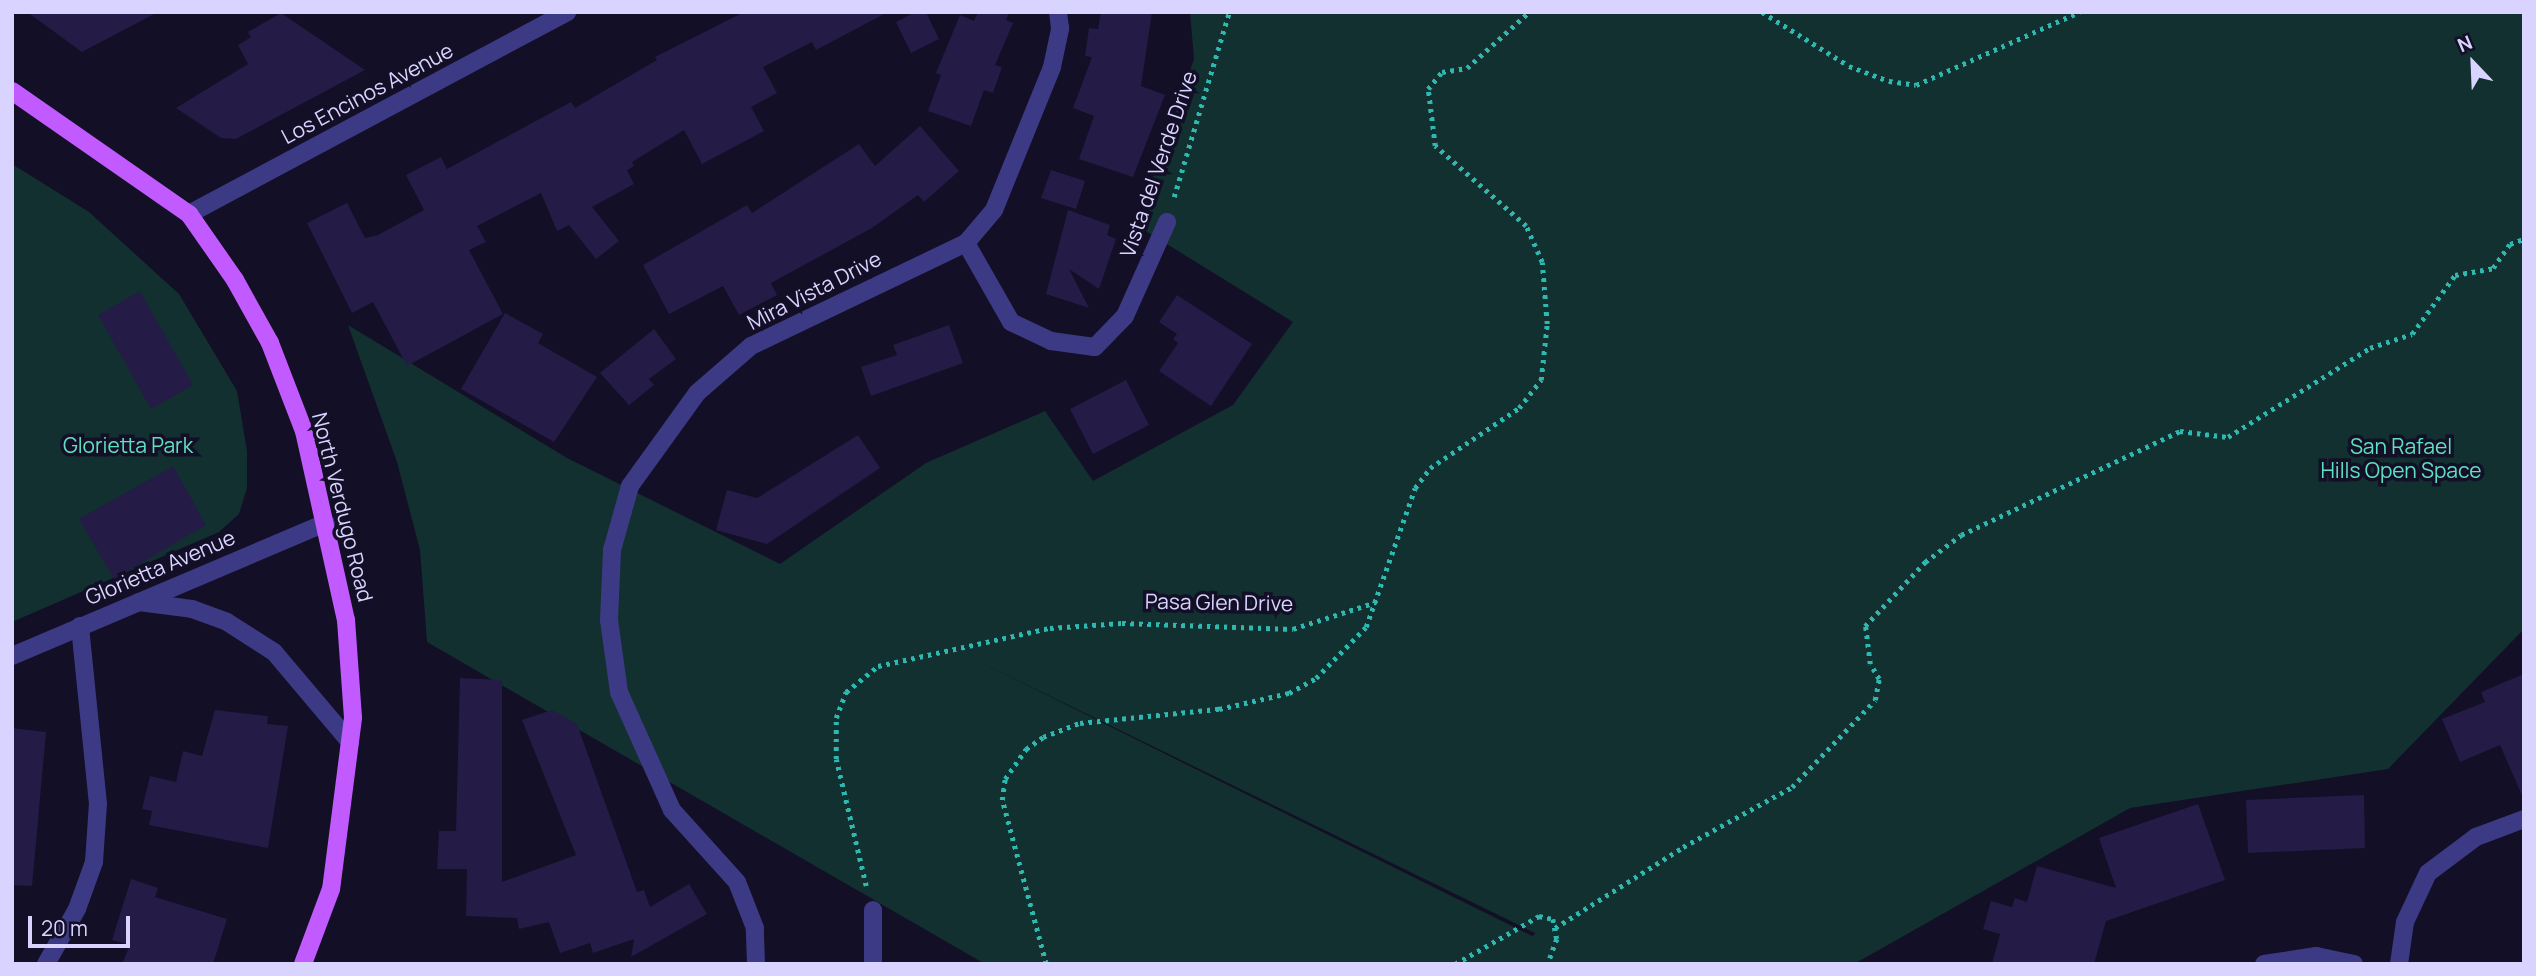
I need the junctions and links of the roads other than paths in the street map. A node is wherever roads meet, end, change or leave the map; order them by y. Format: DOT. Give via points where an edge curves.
graph roads {
  1 [pos="567,12"];
  2 [pos="1058,12"];
  3 [pos="12,91"];
  4 [pos="189,214"];
  5 [pos="1167,222"];
  6 [pos="966,243"];
  7 [pos="326,523"];
  8 [pos="139,602"];
  9 [pos="80,626"];
  10 [pos="12,656"];
  11 [pos="351,742"];
  12 [pos="2524,819"];
  13 [pos="873,910"];
  14 [pos="46,964"];
  15 [pos="303,964"];
  16 [pos="756,964"];
  17 [pos="873,964"];
  18 [pos="2264,964"];
  19 [pos="2354,964"];
  20 [pos="2399,964"];
  1 -- 4 [label="street, Los Encinos Avenue"];
  2 -- 6 [label="street, Mira Vista Drive" via="1060,28 1052,67 994,210"];
  3 -- 4 [label="main road, North Verdugo Road"];
  4 -- 7 [label="main road, North Verdugo Road" via="235,280 270,343 304,431"];
  5 -- 6 [label="street, Vista del Verde Drive" via="1125,316 1095,347 1051,341 1011,321"];
  6 -- 16 [label="street, Mira Vista Drive" via="751,346 697,393 630,486 612,550 609,620 619,692 672,810 737,882 755,928"];
  7 -- 8 [label="street, Glorietta Avenue"];
  7 -- 11 [label="main road, North Verdugo Road" via="346,620"];
  8 -- 9 [label="street, Glorietta Avenue"];
  8 -- 11 [label="street" via="192,609 227,622 274,653"];
  9 -- 10 [label="street, Glorietta Avenue"];
  9 -- 14 [label="street" via="99,804 93,862 77,909"];
  11 -- 15 [label="main road, North Verdugo Road" via="331,889"];
  12 -- 20 [label="street" via="2476,837 2428,873 2405,922"];
  13 -- 17 [label="street"];
  18 -- 19 [label="street" via="2316,956"];
}
